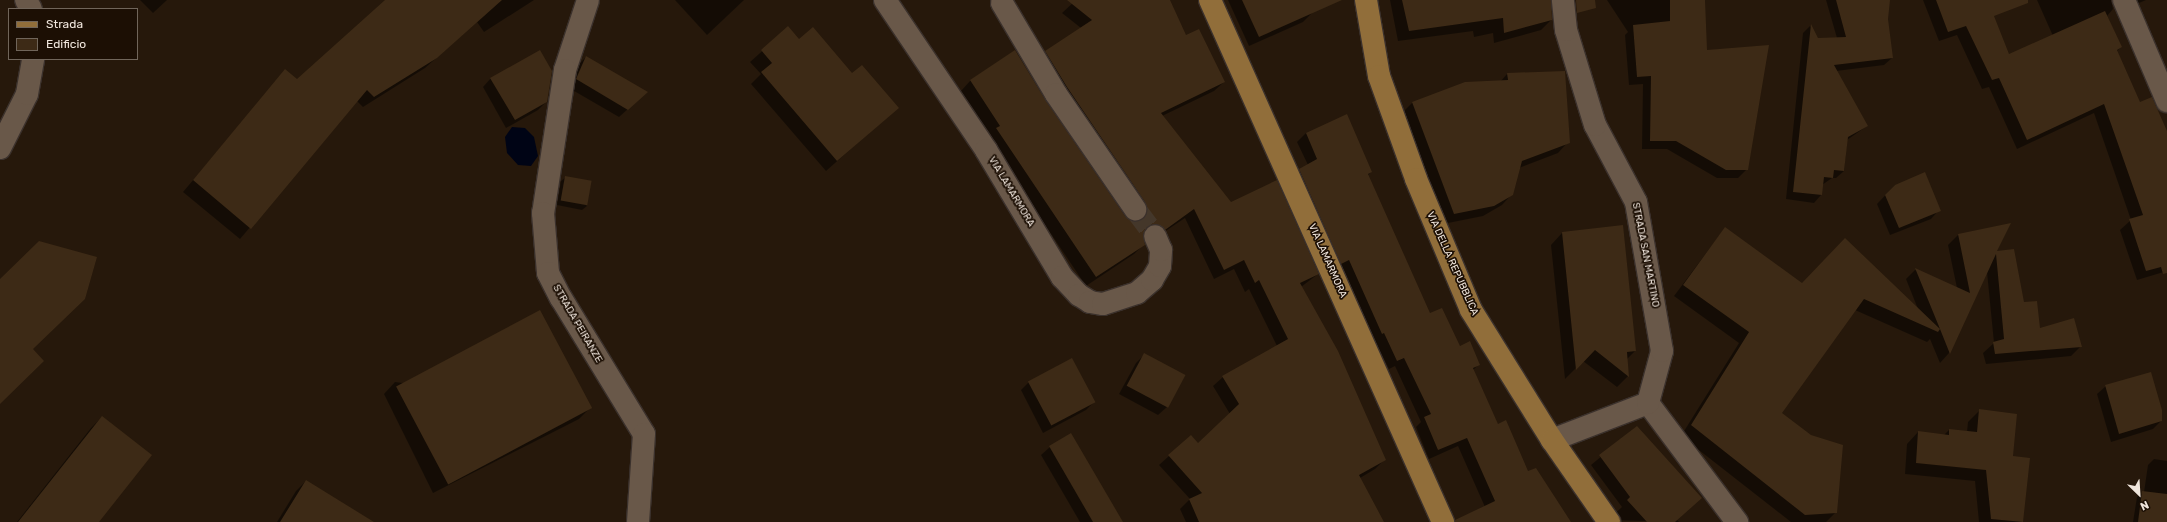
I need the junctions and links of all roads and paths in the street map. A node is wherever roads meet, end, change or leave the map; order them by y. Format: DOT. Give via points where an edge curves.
graph roads {
  1 [pos="588,0"];
  2 [pos="885,0"];
  3 [pos="1210,0"];
  4 [pos="1366,0"];
  5 [pos="1563,0"];
  6 [pos="2124,0"];
  7 [pos="1003,1"];
  8 [pos="33,60"];
  9 [pos="2167,101"];
  10 [pos="0,148"];
  11 [pos="1135,209"];
  12 [pos="1155,236"];
  13 [pos="1648,403"];
  14 [pos="1552,440"];
  15 [pos="638,522"];
  16 [pos="1443,522"];
  17 [pos="1609,522"];
  18 [pos="1737,522"];
  1 -- 15 [label="street, STRADA PEIRANZE" via="565,70 543,213 548,273 644,434"];
  2 -- 12 [label="street, VIA LAMARMORA" via="986,150 1062,277 1079,296 1090,302 1103,304 1137,293 1152,280 1160,266 1161,250"];
  3 -- 16 [label="main road, VIA LAMARMORA"];
  4 -- 14 [label="main road, VIA DELLA REPUBBLICA" via="1379,76 1416,179 1471,310"];
  5 -- 13 [label="street, STRADA SAN MARTINO" via="1566,30 1595,125 1636,202 1662,351"];
  6 -- 9 [label="street"];
  7 -- 11 [label="street" via="1056,94"];
  8 -- 10 [label="street" via="27,94"];
  13 -- 14 [label="street"];
  13 -- 18 [label="street"];
  14 -- 17 [label="main road, VIA DELLA REPUBBLICA"];
}
